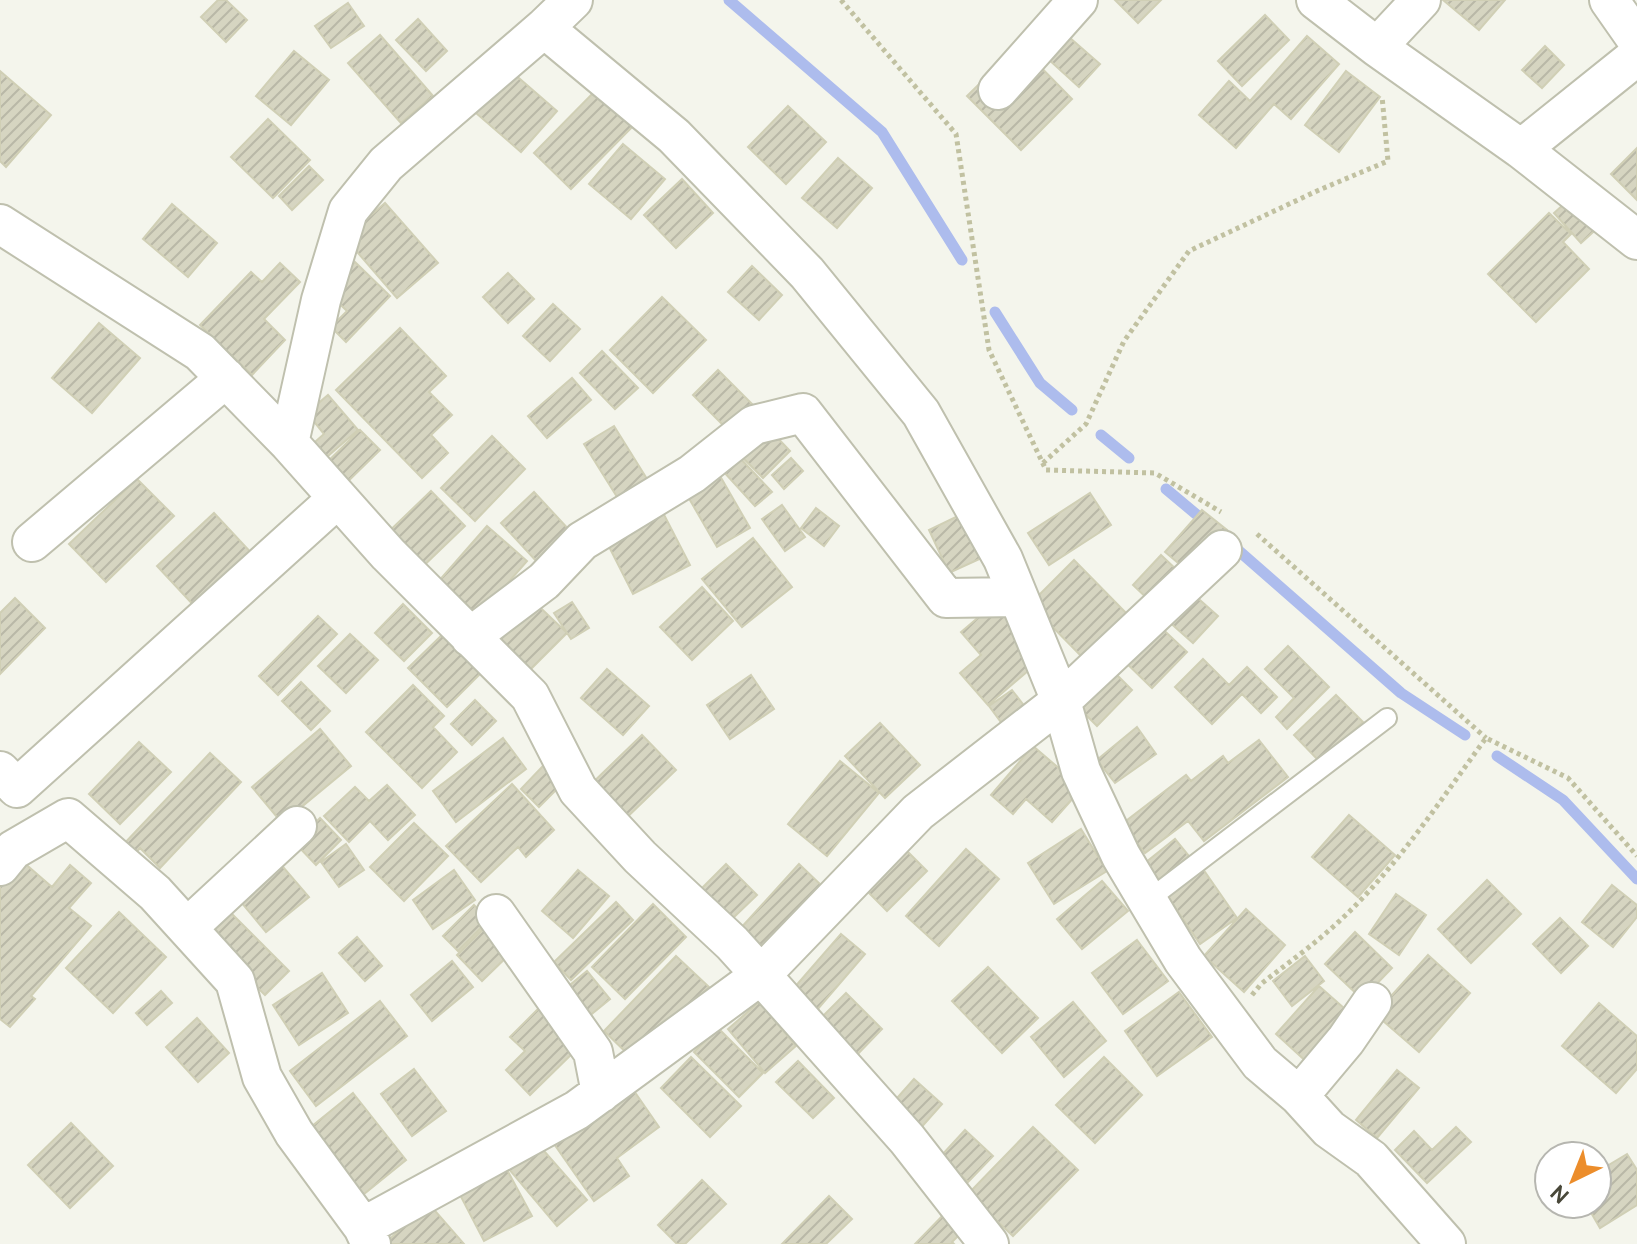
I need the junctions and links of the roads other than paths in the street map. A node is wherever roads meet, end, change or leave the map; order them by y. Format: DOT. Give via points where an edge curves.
graph roads {
  1 [pos="573,0"];
  2 [pos="1078,0"];
  3 [pos="1316,0"];
  4 [pos="1421,0"];
  5 [pos="1609,0"];
  6 [pos="544,28"];
  7 [pos="1637,40"];
  8 [pos="1377,47"];
  9 [pos="1637,56"];
  10 [pos="998,90"];
  11 [pos="1521,149"];
  12 [pos="0,224"];
  13 [pos="1637,240"];
  14 [pos="226,378"];
  15 [pos="289,443"];
  16 [pos="338,498"];
  17 [pos="32,542"];
  18 [pos="1222,550"];
  19 [pos="1018,597"];
  20 [pos="470,637"];
  21 [pos="1061,701"];
  22 [pos="1387,718"];
  23 [pos="0,771"];
  24 [pos="297,826"];
  25 [pos="0,866"];
  26 [pos="1147,901"];
  27 [pos="496,914"];
  28 [pos="187,928"];
  29 [pos="761,975"];
  30 [pos="1372,1002"];
  31 [pos="601,1093"];
  32 [pos="1299,1096"];
  33 [pos="367,1235"];
  34 [pos="989,1244"];
  35 [pos="1446,1244"];
  1 -- 6 [label="street"];
  2 -- 10 [label="street"];
  3 -- 8 [label="street"];
  4 -- 8 [label="street"];
  5 -- 7 [label="street"];
  6 -- 15 [label="street" via="386,164 348,211 321,300"];
  6 -- 19 [label="street" via="674,136 807,273 921,413 1003,559"];
  8 -- 11 [label="street"];
  9 -- 11 [label="street"];
  11 -- 13 [label="street"];
  12 -- 14 [label="street" via="200,352"];
  14 -- 15 [label="street"];
  14 -- 17 [label="street"];
  15 -- 16 [label="street"];
  16 -- 20 [label="street"];
  16 -- 23 [label="street" via="17,788"];
  18 -- 21 [label="street"];
  19 -- 20 [label="street" via="946,598 803,413 754,425 692,474 582,541 544,581"];
  19 -- 21 [label="street"];
  20 -- 29 [label="street" via="530,696 578,790"];
  21 -- 26 [label="street" via="1081,771"];
  21 -- 29 [label="street" via="918,812"];
  22 -- 26 [label="lane"];
  24 -- 28 [label="street"];
  25 -- 28 [label="street" via="13,850 68,818"];
  26 -- 32 [label="street" via="1230,1025 1260,1063"];
  27 -- 31 [label="street" via="593,1052"];
  28 -- 33 [label="street" via="235,981 262,1077 294,1133"];
  29 -- 31 [label="street"];
  29 -- 34 [label="street" via="907,1139"];
  30 -- 32 [label="street"];
  31 -- 33 [label="street"];
  32 -- 35 [label="street" via="1329,1129 1371,1159"];
}
